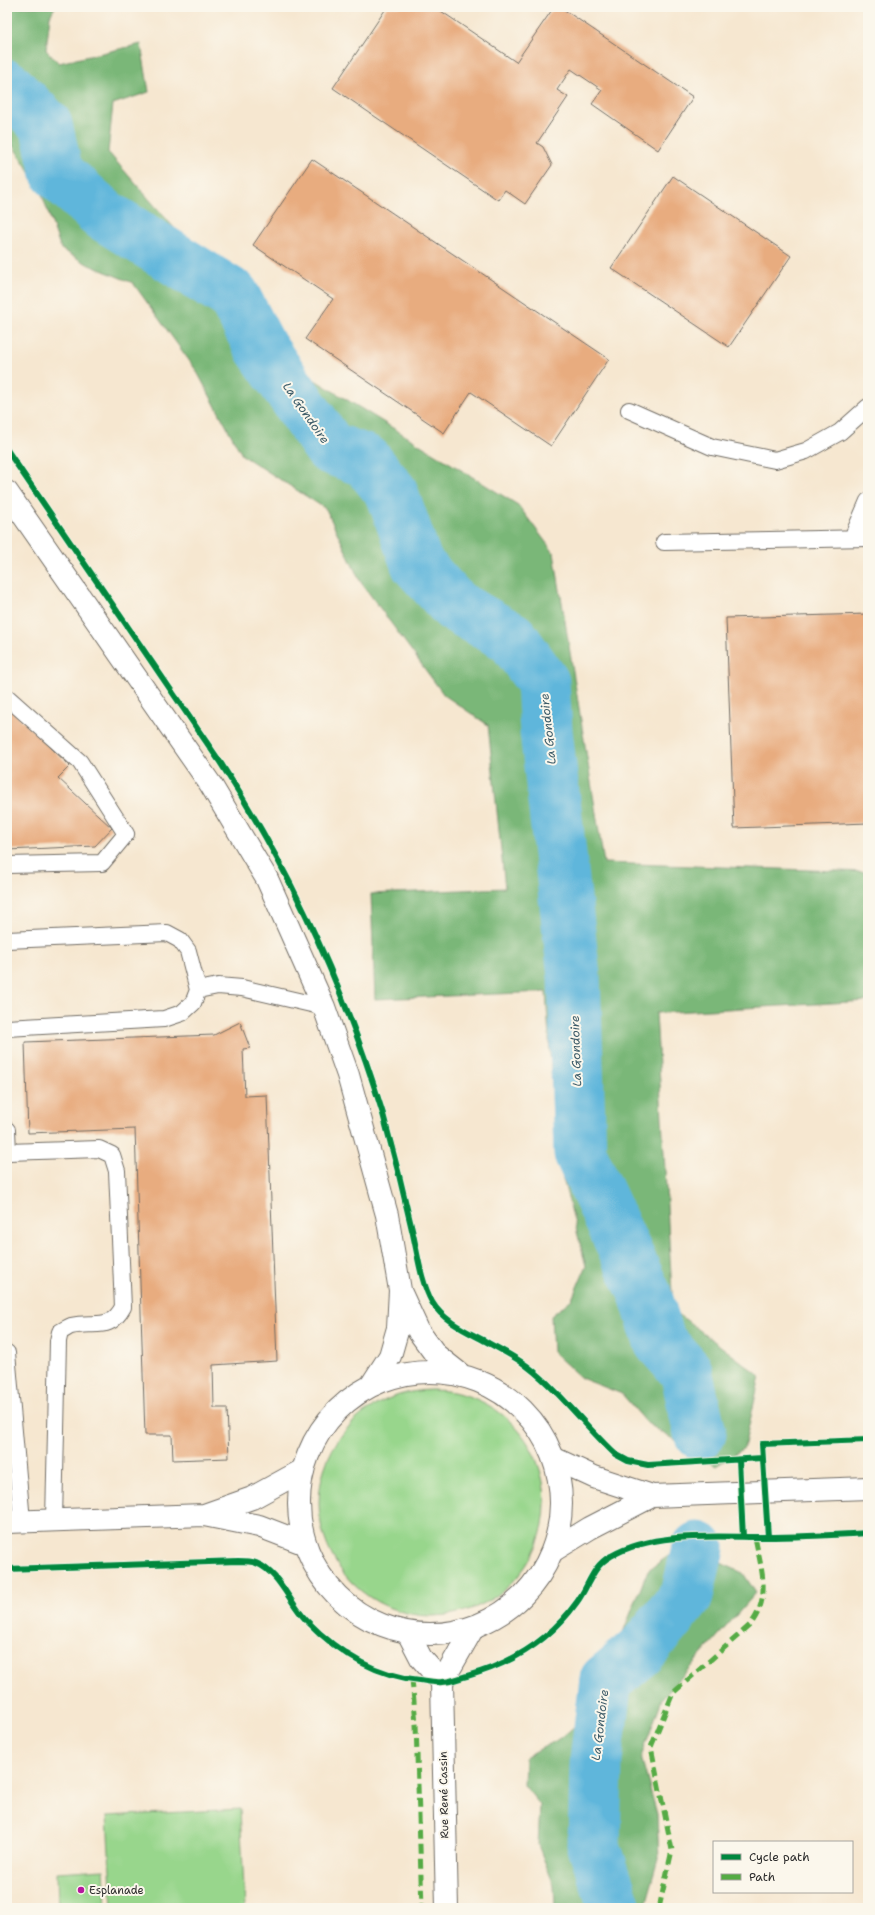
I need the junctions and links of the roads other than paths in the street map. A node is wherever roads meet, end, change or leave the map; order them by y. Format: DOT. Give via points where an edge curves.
graph roads {
  1 [pos="868,407"];
  2 [pos="630,410"];
  3 [pos="7,492"];
  4 [pos="868,501"];
  5 [pos="852,538"];
  6 [pos="868,538"];
  7 [pos="664,542"];
  8 [pos="7,697"];
  9 [pos="7,864"];
  10 [pos="7,940"];
  11 [pos="198,990"];
  12 [pos="324,1007"];
  13 [pos="7,1028"];
  14 [pos="7,1130"];
  15 [pos="8,1152"];
  16 [pos="400,1290"];
  17 [pos="7,1353"];
  18 [pos="460,1374"];
  19 [pos="372,1384"];
  20 [pos="555,1459"];
  21 [pos="303,1470"];
  22 [pos="868,1488"];
  23 [pos="652,1496"];
  24 [pos="204,1515"];
  25 [pos="54,1520"];
  26 [pos="14,1522"];
  27 [pos="303,1543"];
  28 [pos="554,1550"];
  29 [pos="473,1628"];
  30 [pos="408,1633"];
  31 [pos="442,1682"];
  32 [pos="447,1908"];
  1 -- 2 [label="lane" via="840,432 812,448 775,460 712,447"];
  3 -- 12 [label="main road" via="211,785 267,879"];
  4 -- 5 [label="lane"];
  5 -- 6 [label="lane"];
  5 -- 7 [label="lane"];
  8 -- 9 [label="lane" via="80,762 126,834 102,863"];
  10 -- 11 [label="lane" via="167,933 180,940 188,951"];
  11 -- 12 [label="lane" via="218,986 242,988"];
  11 -- 13 [label="lane" via="193,1003 182,1013 164,1019"];
  12 -- 16 [label="main road" via="348,1075 383,1200"];
  14 -- 15 [label="lane"];
  15 -- 25 [label="lane" via="99,1149 112,1155 117,1171 123,1307 118,1318 110,1323 70,1326 60,1332"];
  16 -- 18 [label="main road" via="419,1332 436,1355"];
  16 -- 19 [label="main road" via="398,1328 390,1356"];
  17 -- 26 [label="lane"];
  18 -- 19 [label="main road" via="415,1372"];
  18 -- 20 [label="main road" via="500,1391 533,1420"];
  19 -- 21 [label="main road" via="345,1402 323,1426"];
  20 -- 23 [label="main road" via="594,1477"];
  20 -- 28 [label="main road" via="562,1489 562,1520"];
  21 -- 24 [label="main road" via="252,1498"];
  21 -- 27 [label="main road" via="299,1489"];
  22 -- 23 [label="main road"];
  23 -- 28 [label="main road"];
  24 -- 25 [label="main road"];
  24 -- 27 [label="main road" via="259,1526"];
  25 -- 26 [label="main road"];
  27 -- 30 [label="main road" via="333,1590 352,1608 378,1624"];
  28 -- 29 [label="main road" via="536,1583 508,1610"];
  29 -- 30 [label="main road" via="441,1634"];
  29 -- 31 [label="main road"];
  30 -- 31 [label="main road" via="421,1658"];
  31 -- 32 [label="main road, Rue René Cassin"];
}
